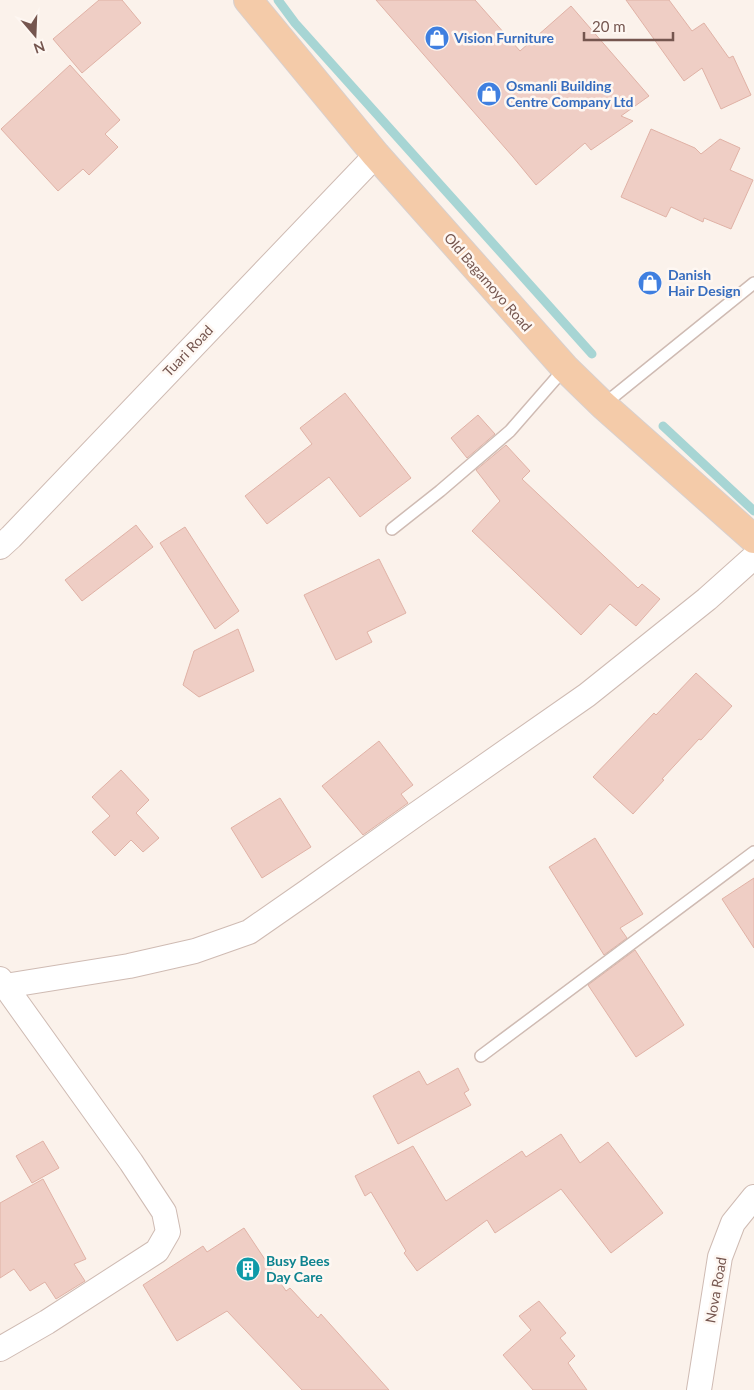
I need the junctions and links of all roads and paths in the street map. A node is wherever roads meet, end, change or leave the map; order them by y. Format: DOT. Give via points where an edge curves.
graph roads {
  1 [pos="248,0"];
  2 [pos="376,155"];
  3 [pos="754,283"];
  4 [pos="565,368"];
  5 [pos="603,406"];
  6 [pos="392,529"];
  7 [pos="754,539"];
  8 [pos="0,547"];
  9 [pos="754,557"];
  10 [pos="754,852"];
  11 [pos="2,982"];
  12 [pos="481,1056"];
  13 [pos="754,1197"];
  14 [pos="0,1349"];
  15 [pos="699,1390"];
  1 -- 2 [label="main road, Old Bagamoyo Road"];
  2 -- 4 [label="main road, Old Bagamoyo Road"];
  2 -- 8 [label="street, Tuari Road"];
  3 -- 5 [label="lane"];
  4 -- 5 [label="main road, Old Bagamoyo Road"];
  4 -- 6 [label="lane" via="510,431"];
  5 -- 7 [label="main road, Old Bagamoyo Road"];
  9 -- 11 [label="street" via="708,599 587,695 249,932 195,951 129,966"];
  10 -- 12 [label="lane"];
  11 -- 14 [label="street" via="131,1162 164,1212 168,1232 157,1252"];
  13 -- 15 [label="street, Nova Road" via="734,1223 720,1257"];
}
